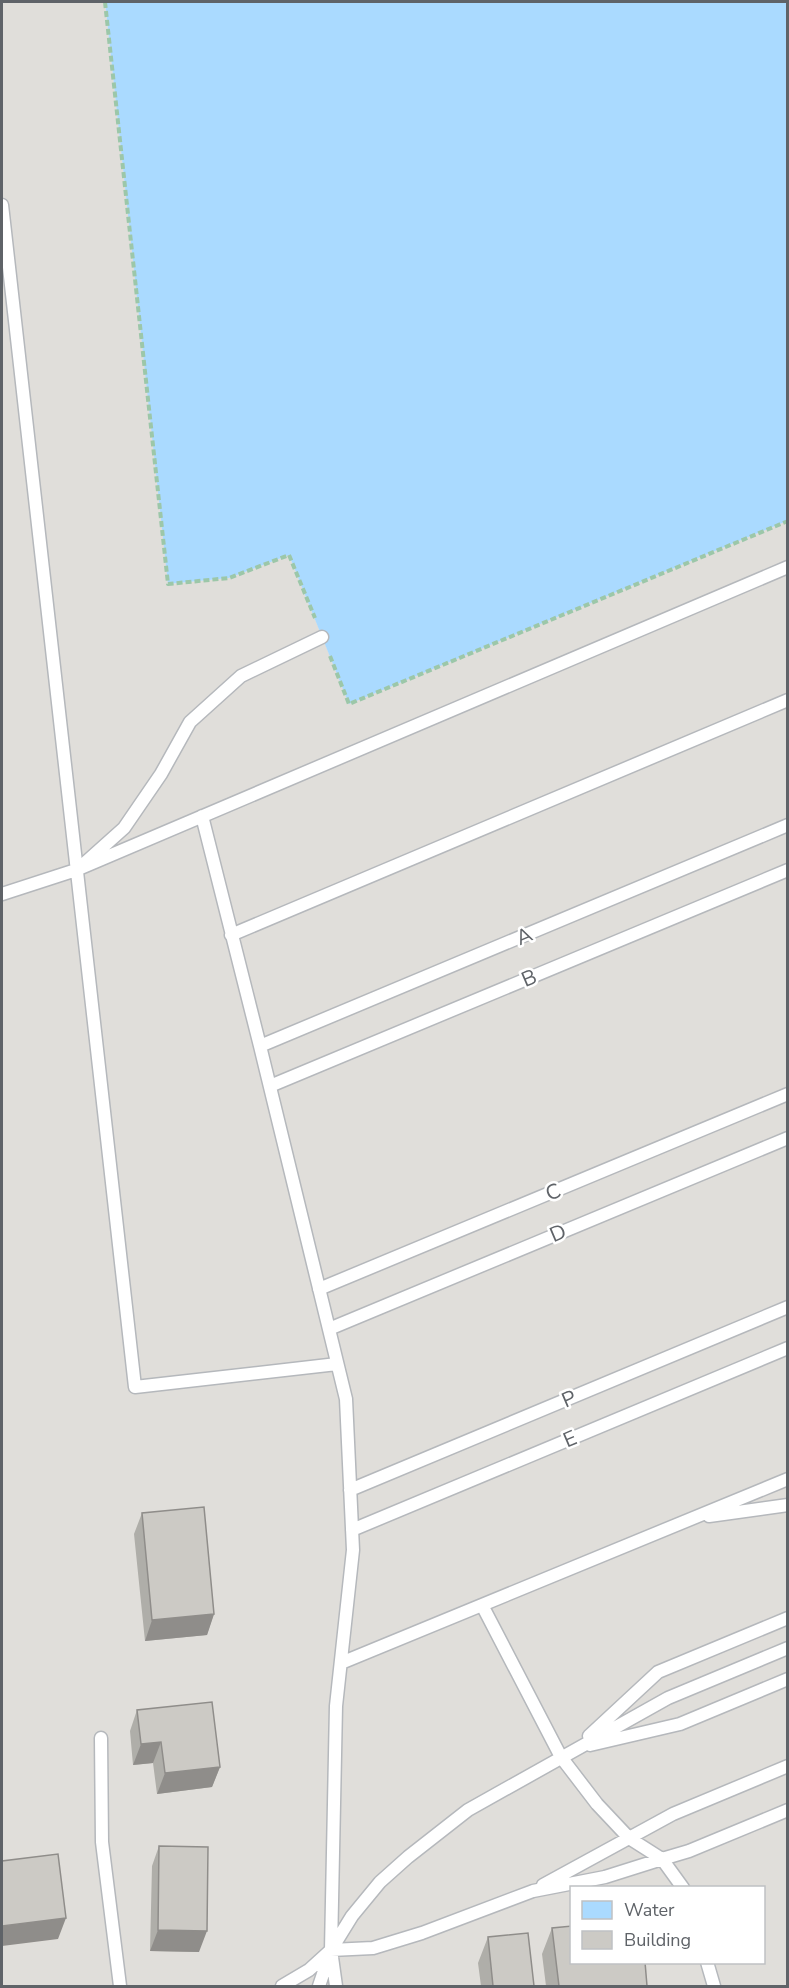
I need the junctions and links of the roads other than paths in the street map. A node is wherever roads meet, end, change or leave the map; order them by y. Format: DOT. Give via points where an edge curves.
graph roads {
  1 [pos="2,205"];
  2 [pos="788,567"];
  3 [pos="322,637"];
  4 [pos="788,700"];
  5 [pos="202,816"];
  6 [pos="788,825"];
  7 [pos="76,870"];
  8 [pos="788,870"];
  9 [pos="2,894"];
  10 [pos="231,935"];
  11 [pos="260,1046"];
  12 [pos="270,1086"];
  13 [pos="788,1094"];
  14 [pos="788,1138"];
  15 [pos="319,1289"];
  16 [pos="788,1308"];
  17 [pos="329,1329"];
  18 [pos="788,1348"];
  19 [pos="338,1364"];
  20 [pos="788,1479"];
  21 [pos="350,1490"];
  22 [pos="788,1505"];
  23 [pos="690,1519"];
  24 [pos="352,1530"];
  25 [pos="482,1605"];
  26 [pos="788,1618"];
  27 [pos="788,1648"];
  28 [pos="341,1663"];
  29 [pos="788,1679"];
  30 [pos="101,1738"];
  31 [pos="575,1749"];
  32 [pos="561,1757"];
  33 [pos="788,1766"];
  34 [pos="788,1810"];
  35 [pos="629,1838"];
  36 [pos="662,1859"];
  37 [pos="682,1886"];
  38 [pos="533,1891"];
  39 [pos="331,1950"];
  40 [pos="707,1964"];
  41 [pos="120,1986"];
  42 [pos="282,1986"];
  43 [pos="319,1986"];
  44 [pos="336,1986"];
  45 [pos="714,1986"];
  1 -- 7 [label="lane"];
  2 -- 5 [label="lane"];
  3 -- 7 [label="lane" via="241,676 190,722 124,828"];
  4 -- 10 [label="lane"];
  5 -- 7 [label="lane"];
  5 -- 10 [label="lane"];
  6 -- 11 [label="lane, A"];
  7 -- 9 [label="lane"];
  7 -- 19 [label="lane" via="135,1387"];
  8 -- 12 [label="lane, B"];
  10 -- 11 [label="lane"];
  11 -- 12 [label="lane"];
  12 -- 15 [label="lane"];
  13 -- 15 [label="lane, C"];
  14 -- 17 [label="lane, D"];
  15 -- 17 [label="lane"];
  16 -- 21 [label="lane, P"];
  17 -- 19 [label="lane"];
  18 -- 24 [label="lane, E"];
  19 -- 21 [label="lane" via="346,1399"];
  20 -- 23 [label="lane"];
  21 -- 24 [label="lane"];
  22 -- 23 [label="lane"];
  23 -- 25 [label="lane"];
  24 -- 28 [label="lane"];
  25 -- 28 [label="lane"];
  25 -- 32 [label="lane"];
  26 -- 31 [label="lane" via="657,1672"];
  27 -- 31 [label="lane" via="668,1698"];
  28 -- 39 [label="lane" via="336,1706"];
  29 -- 31 [label="lane" via="680,1724"];
  30 -- 41 [label="lane" via="102,1842"];
  31 -- 32 [label="lane"];
  32 -- 35 [label="lane"];
  32 -- 39 [label="lane" via="468,1810 408,1857 380,1882"];
  33 -- 35 [label="lane" via="673,1814"];
  34 -- 36 [label="lane"];
  35 -- 36 [label="lane"];
  35 -- 38 [label="lane"];
  36 -- 37 [label="lane"];
  36 -- 38 [label="lane" via="605,1877"];
  38 -- 39 [label="lane" via="373,1948"];
  39 -- 42 [label="lane" via="309,1970"];
  39 -- 43 [label="lane"];
  39 -- 44 [label="lane"];
  40 -- 45 [label="lane"];
}
